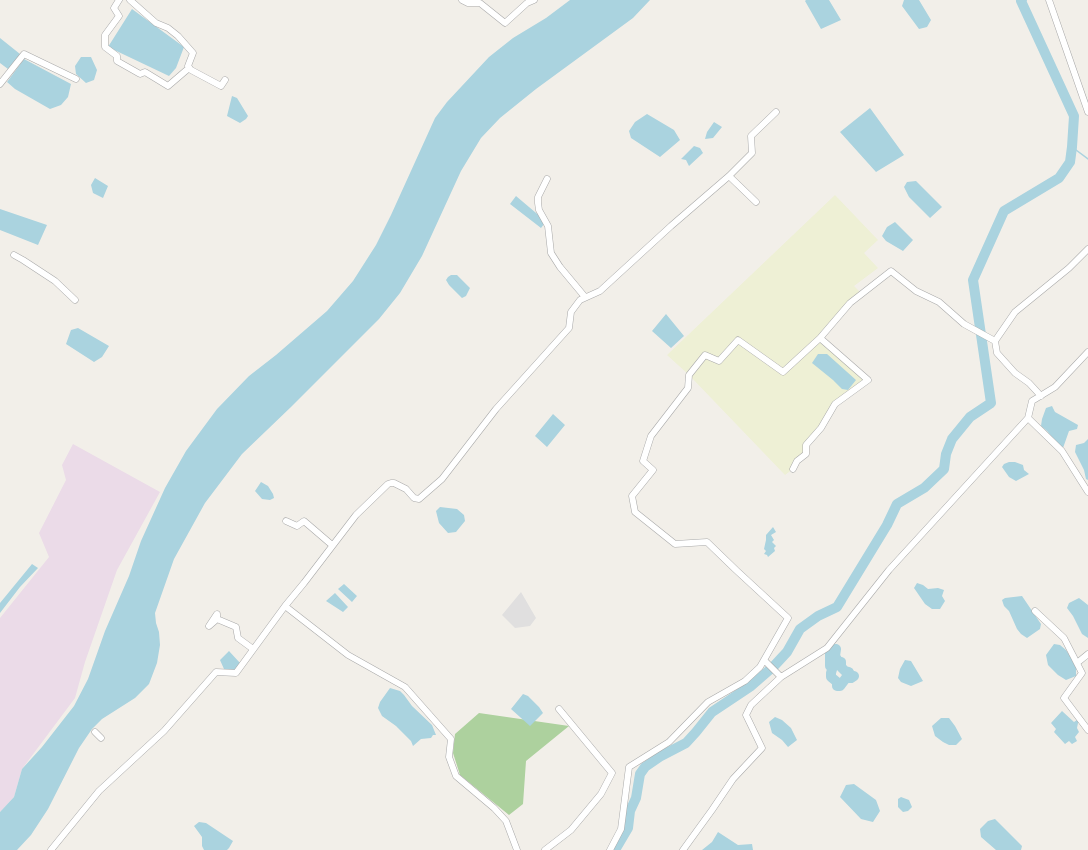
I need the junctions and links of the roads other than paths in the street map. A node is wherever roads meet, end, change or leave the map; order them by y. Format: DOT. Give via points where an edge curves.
graph roads {
  1 [pos="119,0"];
  2 [pos="130,0"];
  3 [pos="462,0"];
  4 [pos="534,0"];
  5 [pos="1049,0"];
  6 [pos="189,68"];
  7 [pos="76,79"];
  8 [pos="226,80"];
  9 [pos="0,84"];
  10 [pos="776,112"];
  11 [pos="1088,112"];
  12 [pos="729,176"];
  13 [pos="547,179"];
  14 [pos="756,202"];
  15 [pos="1088,249"];
  16 [pos="14,255"];
  17 [pos="585,297"];
  18 [pos="75,300"];
  19 [pos="820,338"];
  20 [pos="996,341"];
  21 [pos="1088,352"];
  22 [pos="1041,396"];
  23 [pos="1028,418"];
  24 [pos="793,469"];
  25 [pos="1088,492"];
  26 [pos="286,521"];
  27 [pos="332,545"];
  28 [pos="285,606"];
  29 [pos="1035,611"];
  30 [pos="217,619"];
  31 [pos="253,649"];
  32 [pos="1088,654"];
  33 [pos="765,662"];
  34 [pos="1077,663"];
  35 [pos="781,677"];
  36 [pos="559,709"];
  37 [pos="1088,730"];
  38 [pos="95,732"];
  39 [pos="101,738"];
  40 [pos="51,850"];
  41 [pos="517,850"];
  42 [pos="545,850"];
  43 [pos="610,850"];
  44 [pos="683,850"];
  1 -- 6 [label="street" via="114,8 119,16 105,35 105,47 118,56 117,61 140,74 145,72 168,86"];
  2 -- 6 [label="street" via="156,23 178,36 193,53"];
  3 -- 4 [label="street" via="468,3 480,2 505,23"];
  5 -- 11 [label="street"];
  6 -- 8 [label="street" via="221,86"];
  7 -- 9 [label="street" via="24,54"];
  10 -- 12 [label="street" via="751,136 752,153"];
  12 -- 14 [label="street"];
  12 -- 17 [label="street" via="600,291"];
  13 -- 17 [label="street" via="538,203 548,226 551,253"];
  15 -- 20 [label="street" via="1015,312"];
  16 -- 18 [label="street" via="55,281"];
  17 -- 27 [label="street" via="572,310 569,328 496,409 442,479 419,499 394,483 388,484 356,515"];
  19 -- 20 [label="street" via="850,303 891,271 916,291 939,302 964,324"];
  19 -- 24 [label="street" via="868,380 835,404 821,428 806,445 806,454 797,461"];
  19 -- 33 [label="street" via="783,372 738,340 719,361 705,355 689,375 688,388 651,436 643,462 653,470 632,496 635,512 675,544 707,542 788,618"];
  20 -- 22 [label="street" via="997,353 1015,374 1029,383"];
  21 -- 22 [label="street" via="1055,387"];
  22 -- 23 [label="street" via="1032,401"];
  23 -- 25 [label="street" via="1062,451"];
  23 -- 35 [label="street" via="889,570 827,648"];
  26 -- 27 [label="street" via="297,526 304,521"];
  27 -- 28 [label="street"];
  28 -- 31 [label="street"];
  28 -- 41 [label="street" via="348,655 405,688 451,739 449,757 456,776 506,821"];
  29 -- 34 [label="street" via="1064,638"];
  30 -- 31 [label="street" via="236,627 238,638"];
  31 -- 40 [label="street" via="236,673 216,672 196,690 164,731 99,790"];
  32 -- 34 [label="street"];
  33 -- 35 [label="street"];
  33 -- 43 [label="street" via="745,681 708,702 669,742 629,767 621,828"];
  34 -- 37 [label="street" via="1082,673 1064,698"];
  35 -- 44 [label="street" via="751,705 746,715 762,748 733,779"];
  36 -- 42 [label="street" via="612,773 601,794 571,830"];
  38 -- 39 [label="street"];
}
